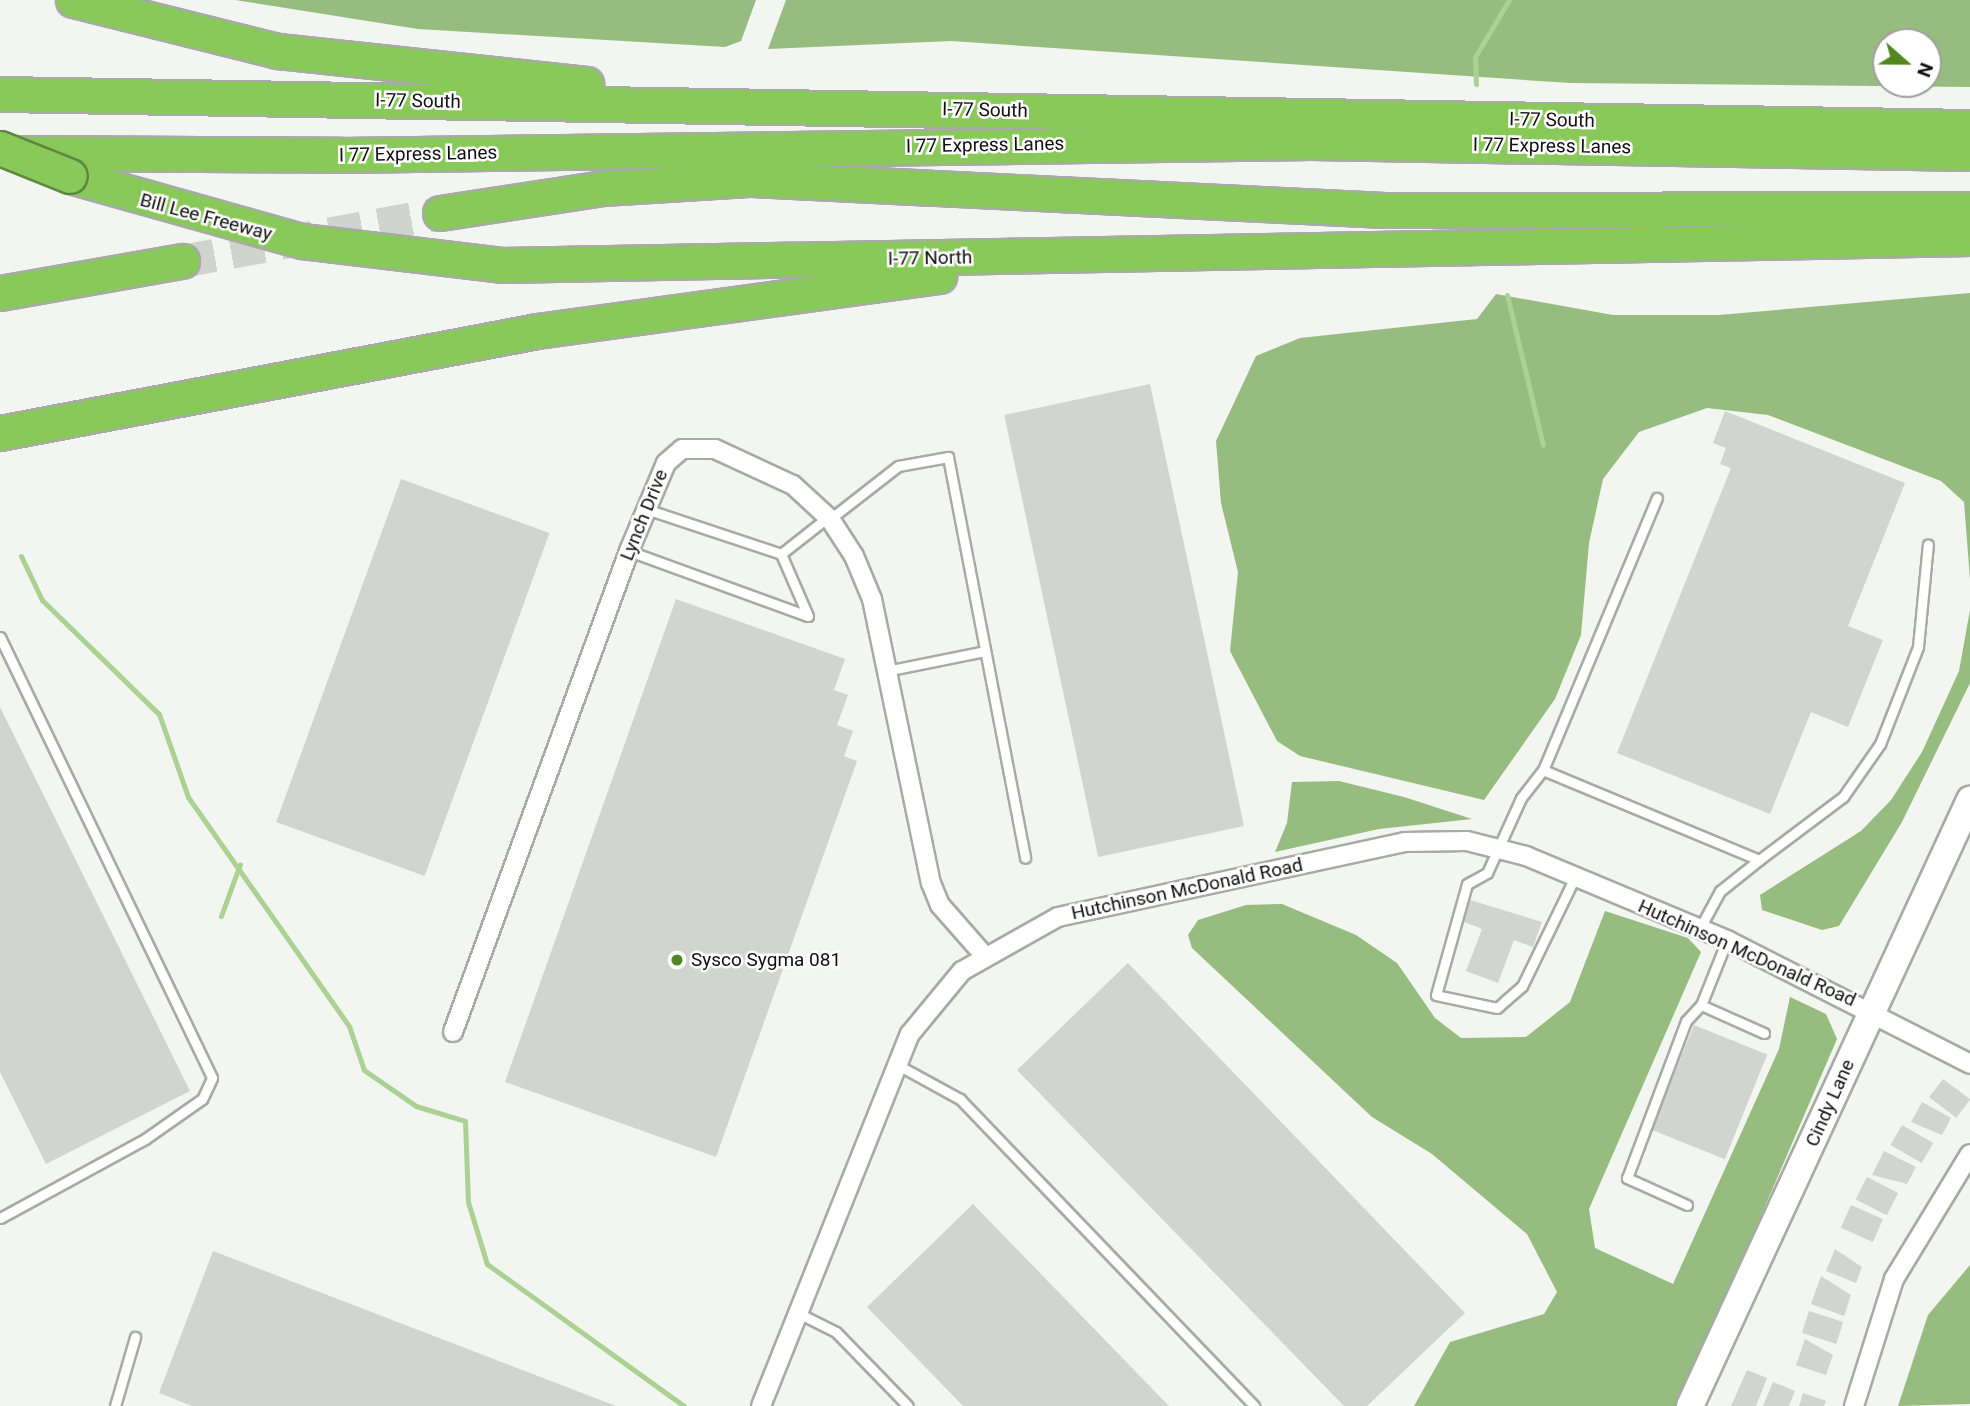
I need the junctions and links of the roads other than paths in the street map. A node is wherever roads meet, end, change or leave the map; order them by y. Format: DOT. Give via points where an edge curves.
graph roads {
  1 [pos="73,0"];
  2 [pos="0,94"];
  3 [pos="870,108"];
  4 [pos="1970,127"];
  5 [pos="0,150"];
  6 [pos="1970,153"];
  7 [pos="1970,209"];
  8 [pos="440,213"];
  9 [pos="1970,238"];
  10 [pos="345,249"];
  11 [pos="1101,255"];
  12 [pos="182,261"];
  13 [pos="0,293"];
  14 [pos="0,433"];
  15 [pos="1657,498"];
  16 [pos="646,509"];
  17 [pos="829,518"];
  18 [pos="1928,544"];
  19 [pos="629,551"];
  20 [pos="781,554"];
  21 [pos="0,638"];
  22 [pos="985,651"];
  23 [pos="886,671"];
  24 [pos="1543,770"];
  25 [pos="1970,800"];
  26 [pos="1497,847"];
  27 [pos="1025,858"];
  28 [pos="1759,860"];
  29 [pos="1576,877"];
  30 [pos="1700,928"];
  31 [pos="1727,940"];
  32 [pos="983,954"];
  33 [pos="1701,1006"];
  34 [pos="1872,1010"];
  35 [pos="453,1032"];
  36 [pos="1764,1033"];
  37 [pos="895,1063"];
  38 [pos="1970,1064"];
  39 [pos="1970,1154"];
  40 [pos="1687,1205"];
  41 [pos="0,1218"];
  42 [pos="798,1312"];
  43 [pos="135,1337"];
  44 [pos="115,1406"];
  45 [pos="761,1406"];
  46 [pos="908,1406"];
  47 [pos="1254,1406"];
  48 [pos="1690,1406"];
  49 [pos="1854,1406"];
  1 -- 3 [label="highway" via="229,43 329,59"];
  2 -- 3 [label="highway, I-77 South"];
  3 -- 4 [label="highway, I-77 South"];
  5 -- 6 [label="highway, I 77 Express Lanes" via="341,155 1260,142"];
  5 -- 10 [label="highway, Bill Lee Freeway, bridge" via="209,219"];
  7 -- 8 [label="highway, I 77 Express Lanes" via="1384,210 752,178 603,188"];
  9 -- 11 [label="highway, I-77 North"];
  10 -- 11 [label="highway, I-77 North" via="544,265"];
  11 -- 14 [label="highway" via="537,331"];
  12 -- 13 [label="highway"];
  15 -- 24 [label="lane"];
  16 -- 17 [label="street, Lynch Drive" via="673,453 715,449 758,463"];
  16 -- 19 [label="street, Lynch Drive"];
  16 -- 20 [label="lane"];
  17 -- 20 [label="lane"];
  17 -- 22 [label="lane" via="898,466 947,457"];
  17 -- 23 [label="street, Lynch Drive" via="872,599"];
  18 -- 28 [label="lane" via="1918,647 1880,744 1843,796"];
  19 -- 20 [label="lane" via="808,616"];
  19 -- 35 [label="street, Lynch Drive"];
  21 -- 41 [label="lane" via="204,1051 212,1078 202,1099 145,1139"];
  22 -- 23 [label="lane"];
  22 -- 27 [label="lane"];
  23 -- 32 [label="street, Lynch Drive" via="931,883 940,905"];
  24 -- 26 [label="lane" via="1521,798"];
  24 -- 28 [label="lane"];
  25 -- 34 [label="main road, Cindy Lane"];
  26 -- 29 [label="street, Hutchinson McDonald Road"];
  26 -- 29 [label="lane" via="1487,873 1467,884 1436,995 1497,1008 1522,986"];
  26 -- 32 [label="street, Hutchinson McDonald Road" via="1405,842 1058,917"];
  28 -- 30 [label="lane" via="1720,891"];
  29 -- 30 [label="street, Hutchinson McDonald Road"];
  30 -- 31 [label="street, Hutchinson McDonald Road"];
  31 -- 33 [label="lane"];
  31 -- 34 [label="street, Hutchinson McDonald Road"];
  32 -- 37 [label="street, Hutchinson McDonald Road" via="927,1009"];
  33 -- 36 [label="lane"];
  33 -- 40 [label="lane" via="1686,1021 1627,1178"];
  34 -- 38 [label="street, Hutchinson McDonald Road"];
  34 -- 48 [label="main road, Cindy Lane"];
  37 -- 42 [label="street, Hutchinson McDonald Road"];
  37 -- 47 [label="lane" via="960,1099"];
  39 -- 49 [label="street" via="1894,1279"];
  42 -- 45 [label="street, Hutchinson McDonald Road"];
  42 -- 46 [label="lane" via="836,1332"];
  43 -- 44 [label="lane"];
}
